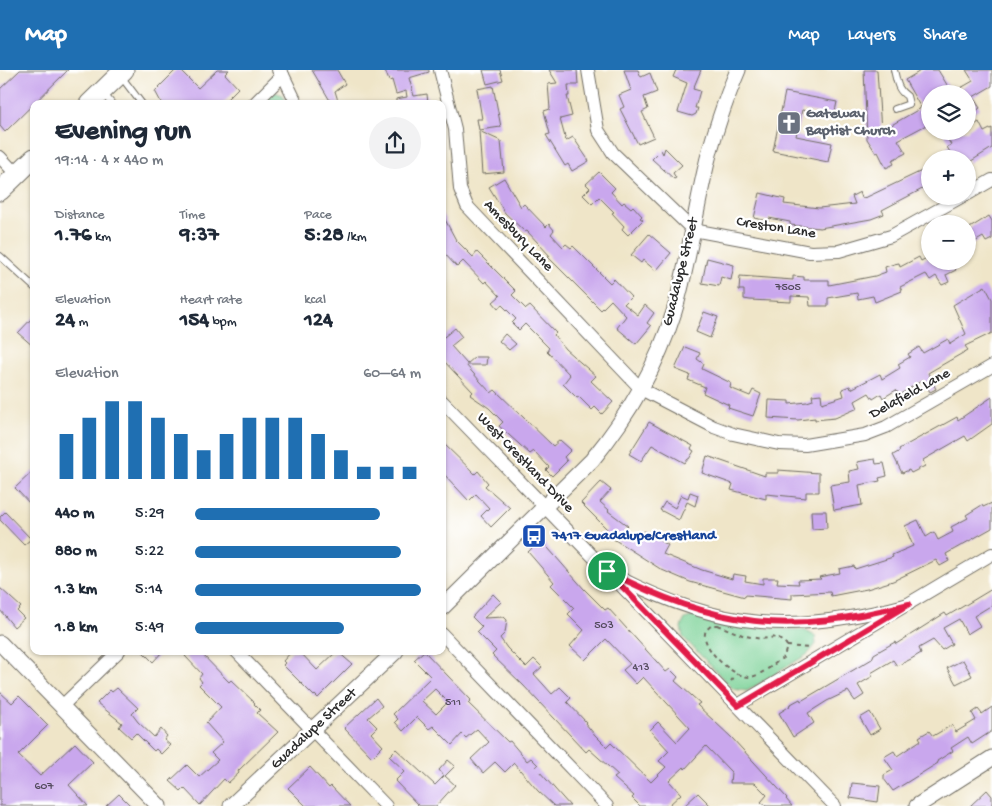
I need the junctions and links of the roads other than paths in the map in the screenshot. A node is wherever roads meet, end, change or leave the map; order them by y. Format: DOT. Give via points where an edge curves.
graph roads {
  1 [pos="440,70"];
  2 [pos="588,70"];
  3 [pos="738,70"];
  4 [pos="894,70"];
  5 [pos="121,72"];
  6 [pos="280,73"];
  7 [pos="101,100"];
  8 [pos="139,100"];
  9 [pos="257,100"];
  10 [pos="295,100"];
  11 [pos="895,109"];
  12 [pos="0,157"];
  13 [pos="30,162"];
  14 [pos="17,175"];
  15 [pos="992,180"];
  16 [pos="976,189"];
  17 [pos="0,191"];
  18 [pos="947,205"];
  19 [pos="693,230"];
  20 [pos="0,256"];
  21 [pos="30,283"];
  22 [pos="992,366"];
  23 [pos="641,389"];
  24 [pos="446,405"];
  25 [pos="546,508"];
  26 [pos="992,554"];
  27 [pos="607,571"];
  28 [pos="446,604"];
  29 [pos="909,604"];
  30 [pos="446,638"];
  31 [pos="0,643"];
  32 [pos="115,655"];
  33 [pos="240,655"];
  34 [pos="392,655"];
  35 [pos="738,706"];
  36 [pos="61,707"];
  37 [pos="312,730"];
  38 [pos="992,758"];
  39 [pos="159,806"];
  40 [pos="231,806"];
  41 [pos="386,806"];
  42 [pos="607,806"];
  43 [pos="835,806"];
  44 [pos="918,806"];
  1 -- 23 [label="street, Amesbury Lane" via="455,130 460,189 467,206"];
  2 -- 19 [label="street" via="598,130 613,153"];
  3 -- 19 [label="street, Guadalupe Street" via="705,168"];
  4 -- 11 [label="lane" via="897,85 907,96 909,104"];
  5 -- 7 [label="main road"];
  5 -- 8 [label="lane"];
  6 -- 9 [label="street"];
  6 -- 10 [label="street"];
  12 -- 14 [label="street"];
  13 -- 14 [label="main road"];
  14 -- 17 [label="main road"];
  15 -- 16 [label="street"];
  18 -- 19 [label="street, Creston Lane" via="891,236 839,251 810,252"];
  19 -- 23 [label="street, Guadalupe Street" via="674,312"];
  20 -- 21 [label="lane"];
  22 -- 23 [label="street, Delafield Lane" via="886,428 846,440 806,445 779,444 734,434"];
  23 -- 25 [label="street, Guadalupe Street" via="598,453"];
  24 -- 25 [label="street, West Crestland Drive"];
  25 -- 27 [label="street, West Crestland Drive"];
  25 -- 28 [label="street, Guadalupe Street"];
  26 -- 29 [label="street"];
  27 -- 29 [label="street" via="682,605 748,622 828,622"];
  27 -- 35 [label="street, West Crestland Drive"];
  29 -- 35 [label="street"];
  30 -- 42 [label="street"];
  31 -- 36 [label="street"];
  32 -- 36 [label="street"];
  33 -- 37 [label="street"];
  34 -- 37 [label="street, Guadalupe Street"];
  35 -- 43 [label="street, West Crestland Drive"];
  36 -- 39 [label="street"];
  37 -- 40 [label="street, Guadalupe Street"];
  37 -- 41 [label="street"];
  38 -- 44 [label="street"];
}
